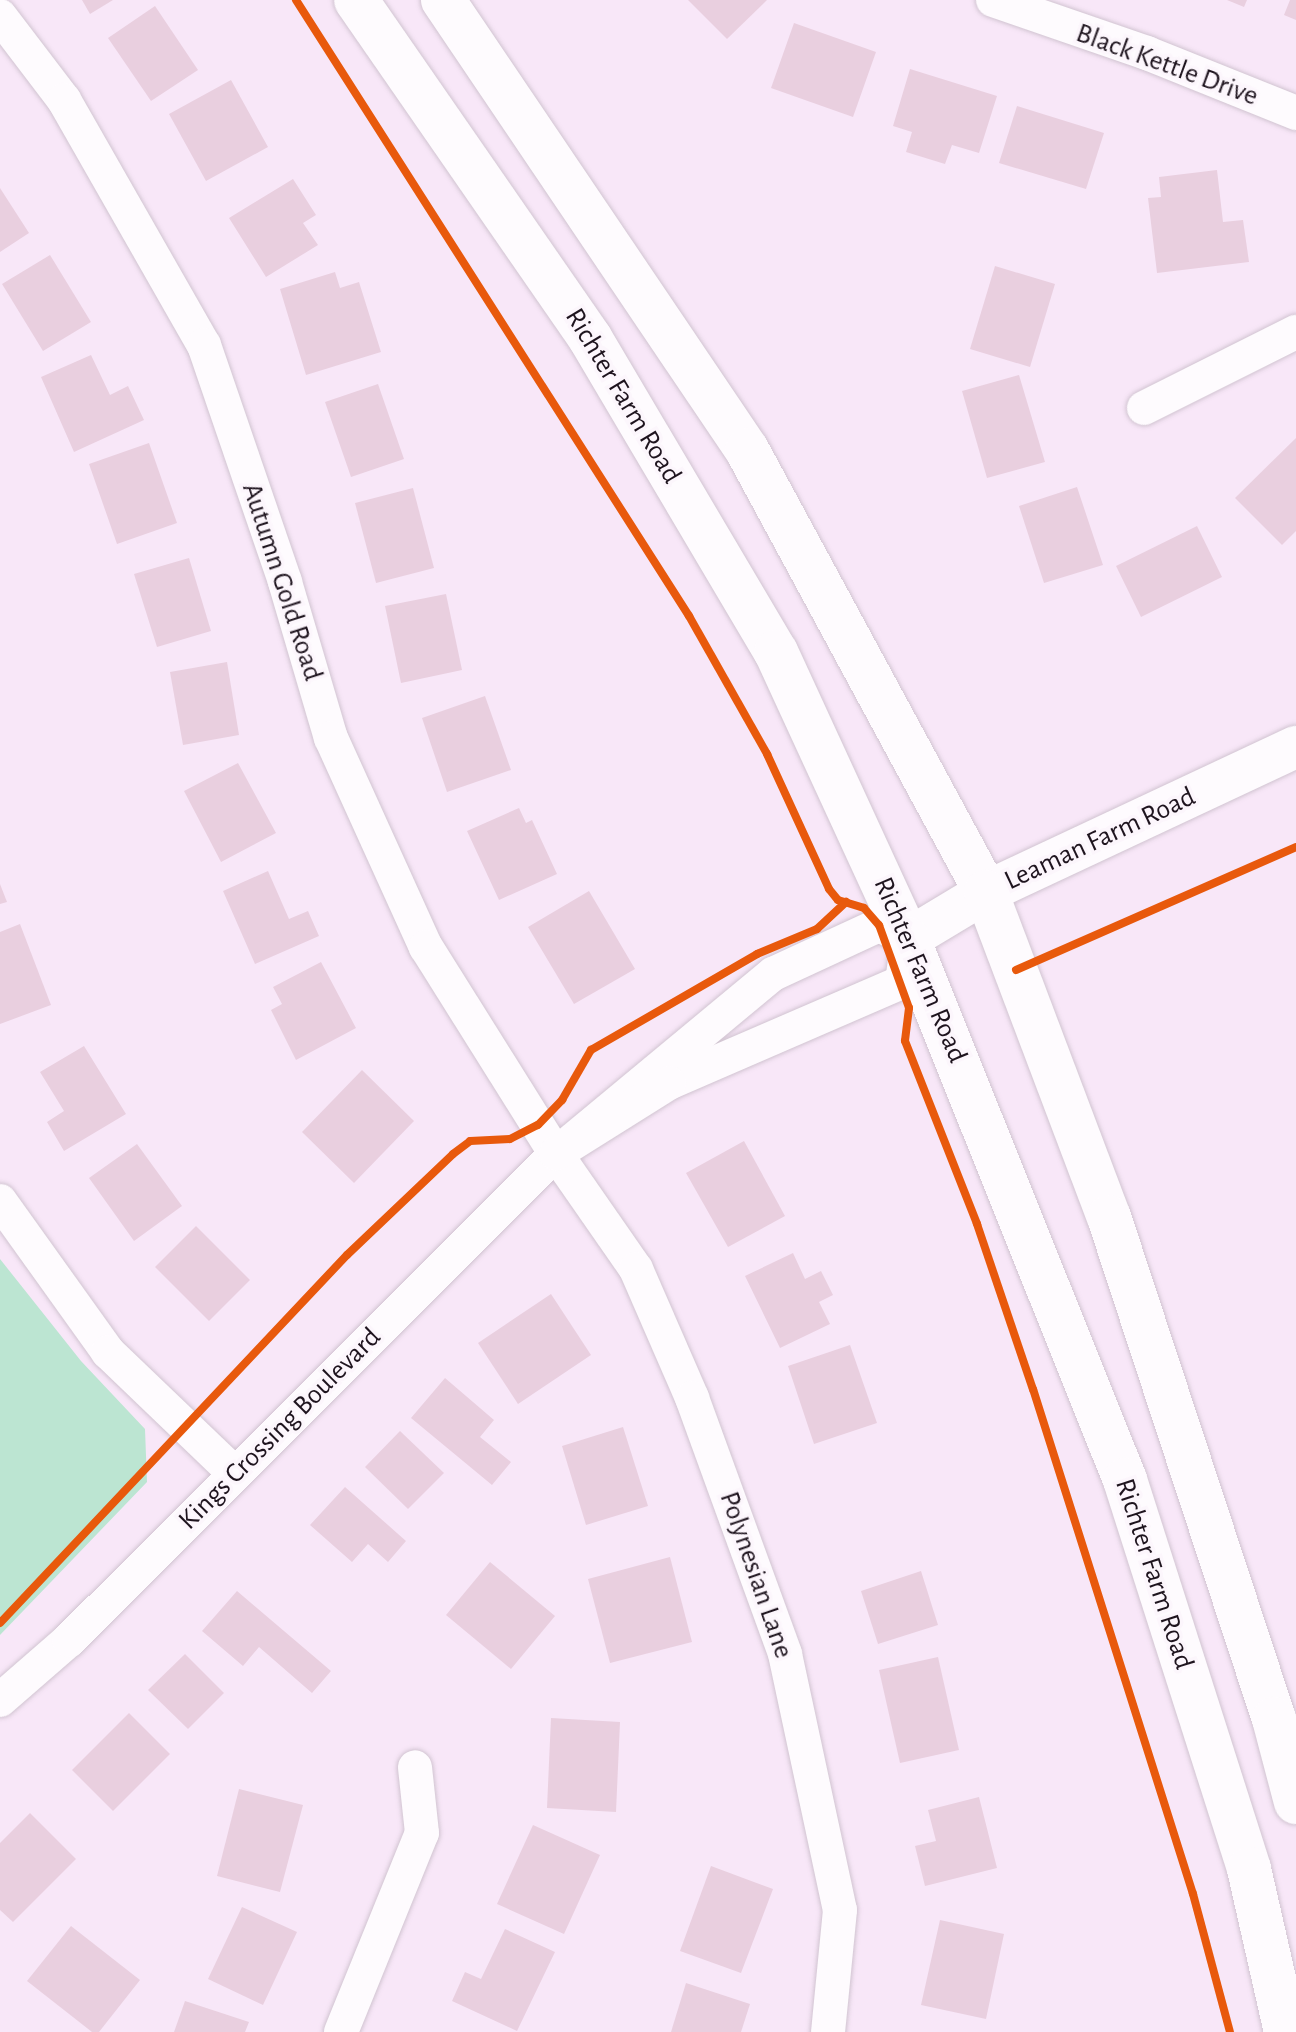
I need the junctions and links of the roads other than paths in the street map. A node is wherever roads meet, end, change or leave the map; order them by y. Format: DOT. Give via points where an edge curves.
graph roads {
  1 [pos="356,0"];
  2 [pos="443,0"];
  3 [pos="993,0"];
  4 [pos="0,16"];
  5 [pos="1296,113"];
  6 [pos="1296,332"];
  7 [pos="1144,408"];
  8 [pos="1296,747"];
  9 [pos="986,892"];
  10 [pos="908,939"];
  11 [pos="556,1154"];
  12 [pos="0,1201"];
  13 [pos="234,1473"];
  14 [pos="0,1700"];
  15 [pos="415,1767"];
  16 [pos="1296,1802"];
  17 [pos="341,2032"];
  18 [pos="828,2032"];
  19 [pos="1286,2032"];
  1 -- 10 [label="main road, Richter Farm Road" via="590,338 768,639"];
  2 -- 9 [label="main road" via="747,450"];
  3 -- 5 [label="street, Black Kettle Drive" via="1147,53"];
  4 -- 11 [label="street, Autumn Gold Road" via="64,100 204,345 285,582 331,738 426,947"];
  6 -- 7 [label="street"];
  8 -- 9 [label="street, Leaman Farm Road"];
  9 -- 10 [label="street, Leaman Farm Road"];
  9 -- 16 [label="main road" via="1109,1217 1274,1719"];
  10 -- 11 [label="street, Kings Crossing Boulevard" via="902,982 669,1083"];
  10 -- 11 [label="street, Kings Crossing Boulevard" via="879,925 773,974"];
  10 -- 19 [label="main road, Richter Farm Road" via="1125,1480 1249,1869"];
  11 -- 13 [label="street, Kings Crossing Boulevard"];
  11 -- 18 [label="street, Polynesian Lane" via="636,1269 692,1398 785,1654 840,1910"];
  12 -- 13 [label="street" via="108,1352"];
  13 -- 14 [label="street, Kings Crossing Boulevard" via="69,1640"];
  15 -- 17 [label="street" via="422,1833"];
}
